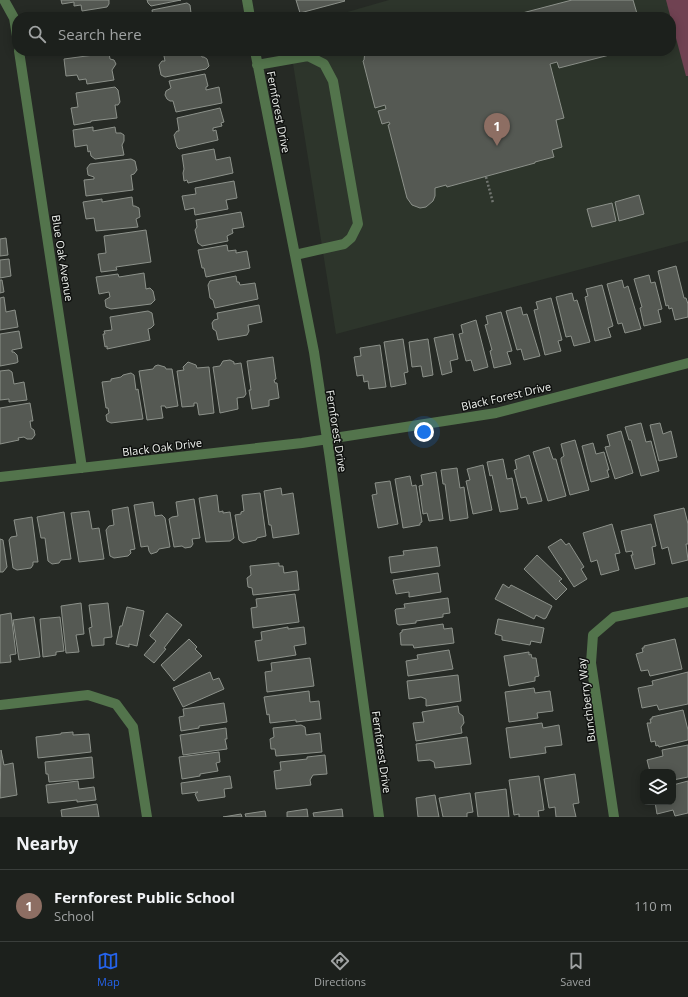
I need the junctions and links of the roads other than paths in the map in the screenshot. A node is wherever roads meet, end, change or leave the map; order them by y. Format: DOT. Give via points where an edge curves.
graph roads {
  1 [pos="4,0"];
  2 [pos="247,0"];
  3 [pos="249,12"];
  4 [pos="12,14"];
  5 [pos="20,56"];
  6 [pos="256,56"];
  7 [pos="257,65"];
  8 [pos="295,255"];
  9 [pos="688,363"];
  10 [pos="327,440"];
  11 [pos="82,468"];
  12 [pos="0,477"];
  13 [pos="688,602"];
  14 [pos="0,705"];
  15 [pos="147,817"];
  16 [pos="380,817"];
  17 [pos="614,817"];
  1 -- 4 [label="street"];
  2 -- 3 [label="street"];
  5 -- 11 [label="street, Blue Oak Avenue"];
  6 -- 7 [label="street, Fernforest Drive"];
  7 -- 8 [label="street, Fernforest Drive"];
  7 -- 8 [label="street" via="308,56 324,64 333,82 358,224 351,238 344,244"];
  8 -- 10 [label="street, Fernforest Drive" via="314,352"];
  9 -- 10 [label="street, Black Forest Drive" via="496,413"];
  10 -- 11 [label="street, Black Oak Drive"];
  10 -- 16 [label="street, Fernforest Drive"];
  11 -- 12 [label="street, Black Oak Drive"];
  13 -- 17 [label="street, Bunchberry Way" via="614,617 593,635 591,663"];
  14 -- 15 [label="street" via="88,695 116,704 133,727"];
}
